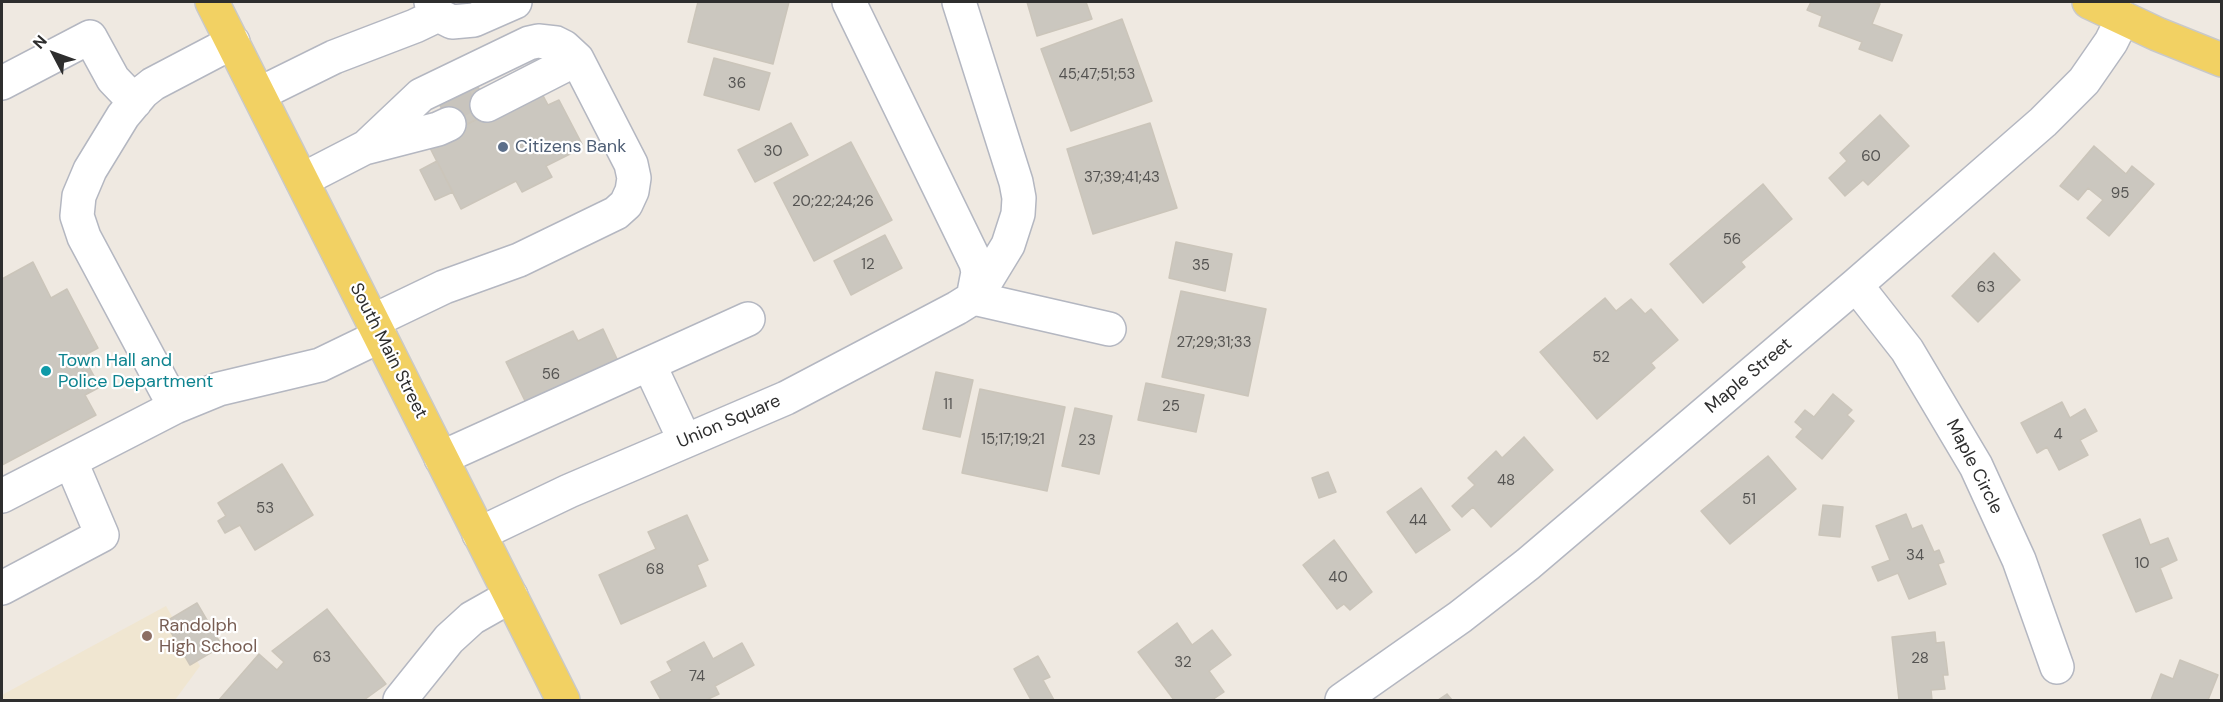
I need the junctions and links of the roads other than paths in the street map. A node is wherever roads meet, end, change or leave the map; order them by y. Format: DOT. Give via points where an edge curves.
graph roads {
  1 [pos="212,2"];
  2 [pos="516,2"];
  3 [pos="849,2"];
  4 [pos="959,2"];
  5 [pos="2089,2"];
  6 [pos="435,8"];
  7 [pos="2123,18"];
  8 [pos="232,42"];
  9 [pos="571,53"];
  10 [pos="2222,60"];
  11 [pos="2,83"];
  12 [pos="259,94"];
  13 [pos="483,97"];
  14 [pos="135,102"];
  15 [pos="445,116"];
  16 [pos="366,147"];
  17 [pos="302,180"];
  18 [pos="1856,285"];
  19 [pos="973,298"];
  20 [pos="748,319"];
  21 [pos="376,329"];
  22 [pos="1109,329"];
  23 [pos="649,364"];
  24 [pos="174,406"];
  25 [pos="685,441"];
  26 [pos="441,458"];
  27 [pos="71,462"];
  28 [pos="2,496"];
  29 [pos="479,534"];
  30 [pos="2,588"];
  31 [pos="511,596"];
  32 [pos="2057,667"];
  33 [pos="400,700"];
  34 [pos="563,700"];
  35 [pos="1342,700"];
  1 -- 8 [label="main road, South Main Street"];
  2 -- 6 [label="street" via="474,20 452,22"];
  3 -- 19 [label="street" via="976,263"];
  4 -- 19 [label="street, Union Square" via="1019,198 1008,245 993,274"];
  5 -- 7 [label="main road"];
  6 -- 12 [label="street" via="415,26 352,50"];
  7 -- 10 [label="main road"];
  7 -- 18 [label="street, Maple Street" via="2098,61 2065,101"];
  8 -- 12 [label="main road, South Main Street"];
  8 -- 14 [label="street" via="153,84"];
  9 -- 13 [label="street"];
  9 -- 16 [label="street" via="546,41 529,43 421,95"];
  9 -- 21 [label="street" via="631,164 634,178 626,204 616,213 519,260 444,286"];
  11 -- 14 [label="street" via="90,37 113,79"];
  12 -- 17 [label="main road, South Main Street"];
  14 -- 24 [label="street" via="90,170 79,195 77,216 84,237"];
  15 -- 16 [label="street"];
  16 -- 17 [label="street"];
  17 -- 21 [label="main road, South Main Street"];
  18 -- 32 [label="street, Maple Circle" via="1907,350 1976,466 2019,560"];
  18 -- 35 [label="street, Maple Street" via="1528,564"];
  19 -- 22 [label="street"];
  19 -- 25 [label="street, Union Square" via="786,398"];
  20 -- 23 [label="street"];
  21 -- 24 [label="street" via="320,365 219,389"];
  21 -- 26 [label="main road, South Main Street"];
  23 -- 25 [label="street"];
  23 -- 26 [label="street"];
  24 -- 27 [label="street"];
  25 -- 29 [label="street, Union Square"];
  26 -- 29 [label="main road, South Main Street"];
  27 -- 28 [label="street"];
  27 -- 30 [label="street" via="102,535"];
  29 -- 31 [label="main road, South Main Street"];
  31 -- 33 [label="street" via="472,618 449,639"];
  31 -- 34 [label="main road, South Main Street"];
}
